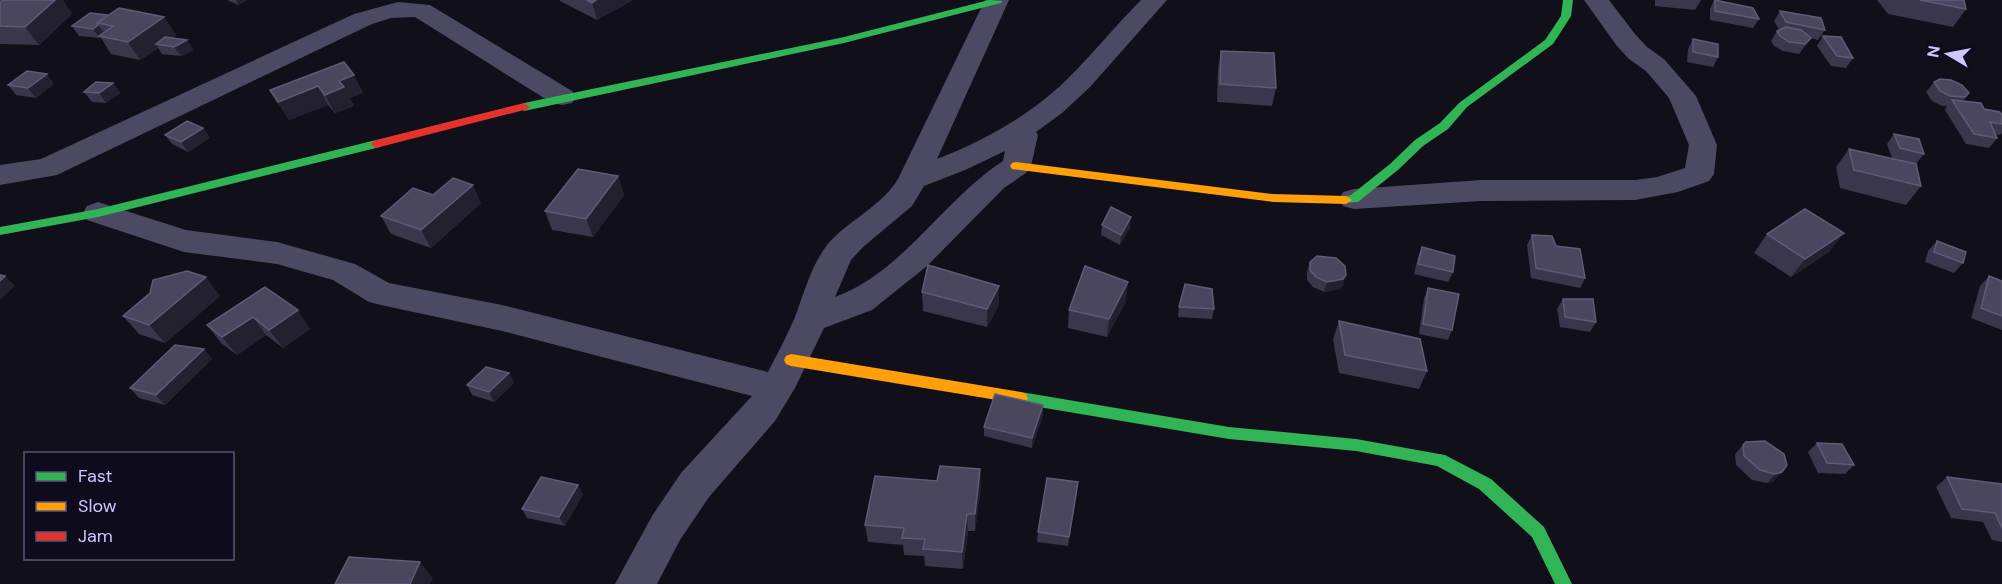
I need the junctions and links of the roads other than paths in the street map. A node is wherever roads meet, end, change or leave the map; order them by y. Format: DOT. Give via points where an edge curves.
graph roads {
  1 [pos="1155,0"];
  2 [pos="1568,0"];
  3 [pos="1596,0"];
  4 [pos="997,1"];
  5 [pos="562,97"];
  6 [pos="1028,125"];
  7 [pos="1016,166"];
  8 [pos="0,175"];
  9 [pos="913,179"];
  10 [pos="1354,200"];
  11 [pos="98,213"];
  12 [pos="0,231"];
  13 [pos="811,319"];
  14 [pos="784,374"];
  15 [pos="636,584"];
  16 [pos="1564,584"];
  1 -- 6 [label="street" via="1069,92"];
  2 -- 10 [label="street" via="1566,16 1549,42 1463,105 1444,126"];
  3 -- 10 [label="street" via="1626,40 1682,96 1703,145 1699,174 1677,185 1628,191 1451,192"];
  4 -- 5 [label="street" via="844,40"];
  4 -- 9 [label="street"];
  5 -- 8 [label="street" via="421,10 402,7 363,19 47,168"];
  5 -- 11 [label="street"];
  6 -- 7 [label="street"];
  6 -- 9 [label="street" via="944,169"];
  7 -- 10 [label="street" via="1245,197"];
  7 -- 13 [label="street" via="993,181 887,282 860,301"];
  9 -- 13 [label="street" via="901,199 838,254"];
  11 -- 12 [label="street"];
  11 -- 14 [label="street" via="184,241 277,252 344,272 381,293"];
  13 -- 14 [label="street"];
  14 -- 15 [label="street" via="762,411 695,485"];
  14 -- 16 [label="street" via="1228,433 1356,445 1440,460 1485,484 1538,532"];
}
